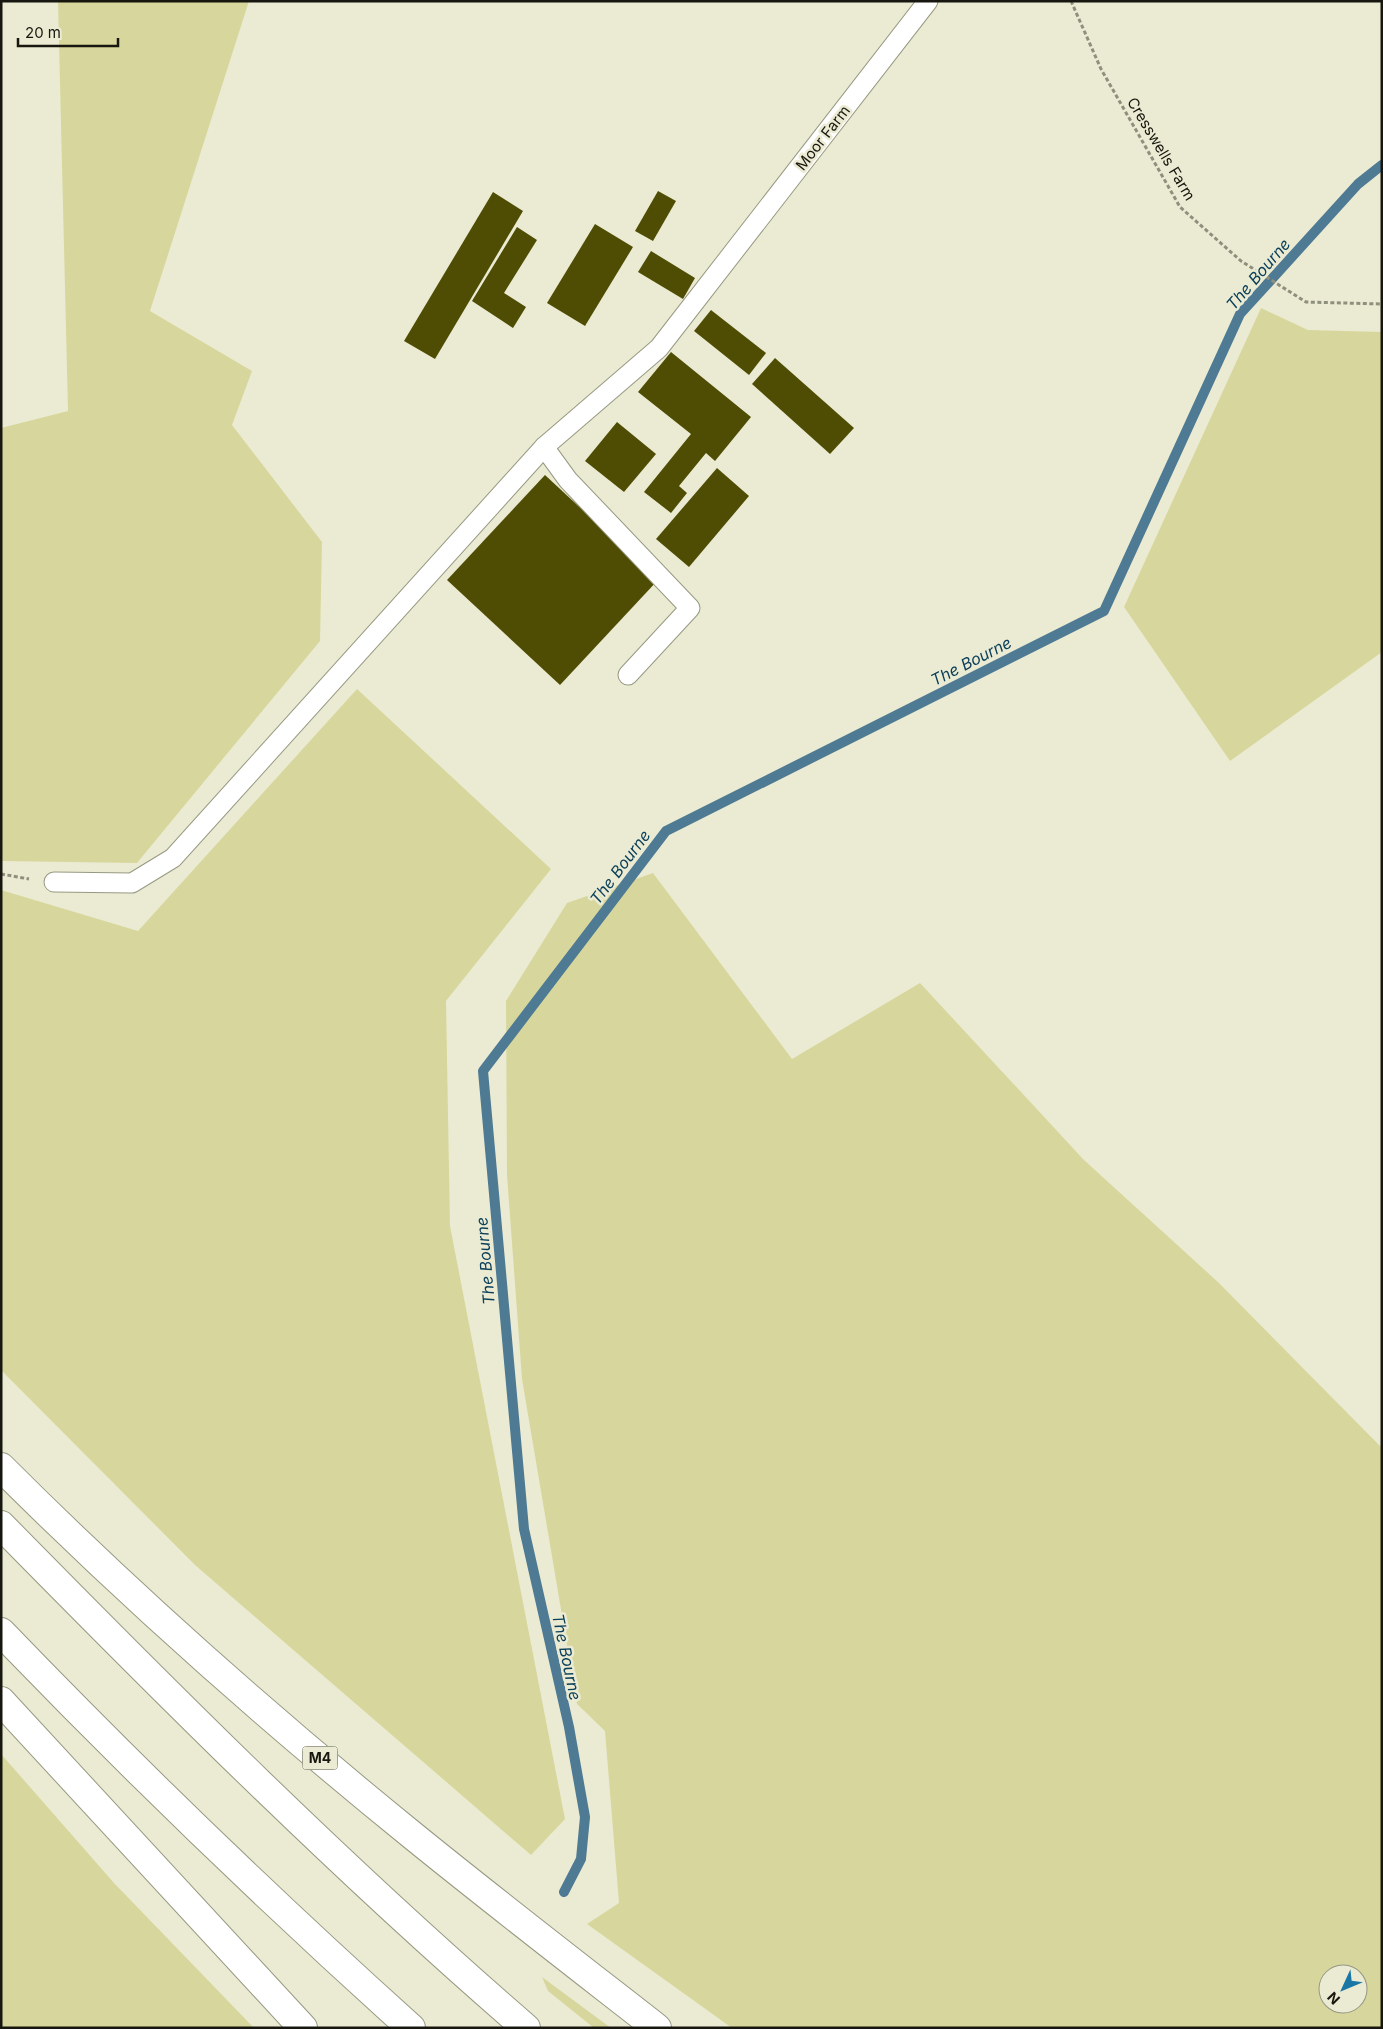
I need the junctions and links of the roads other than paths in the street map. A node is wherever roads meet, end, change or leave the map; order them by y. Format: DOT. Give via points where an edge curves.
graph roads {
  1 [pos="928,1"];
  2 [pos="544,447"];
  3 [pos="628,675"];
  4 [pos="54,882"];
  5 [pos="1,1466"];
  6 [pos="1,1525"];
  7 [pos="1,1632"];
  8 [pos="1,1701"];
  9 [pos="303,2028"];
  10 [pos="411,2028"];
  11 [pos="526,2028"];
  12 [pos="657,2028"];
  1 -- 2 [label="lane, Moor Farm" via="659,348"];
  2 -- 3 [label="lane" via="568,480 690,608"];
  2 -- 4 [label="lane, Moor Farm" via="173,858 132,883"];
  5 -- 12 [label="highway, M4" via="108,1572 314,1753 411,1835"];
  6 -- 11 [label="highway" via="296,1818"];
  7 -- 10 [label="highway" via="157,1791"];
  8 -- 9 [label="highway"];
}
